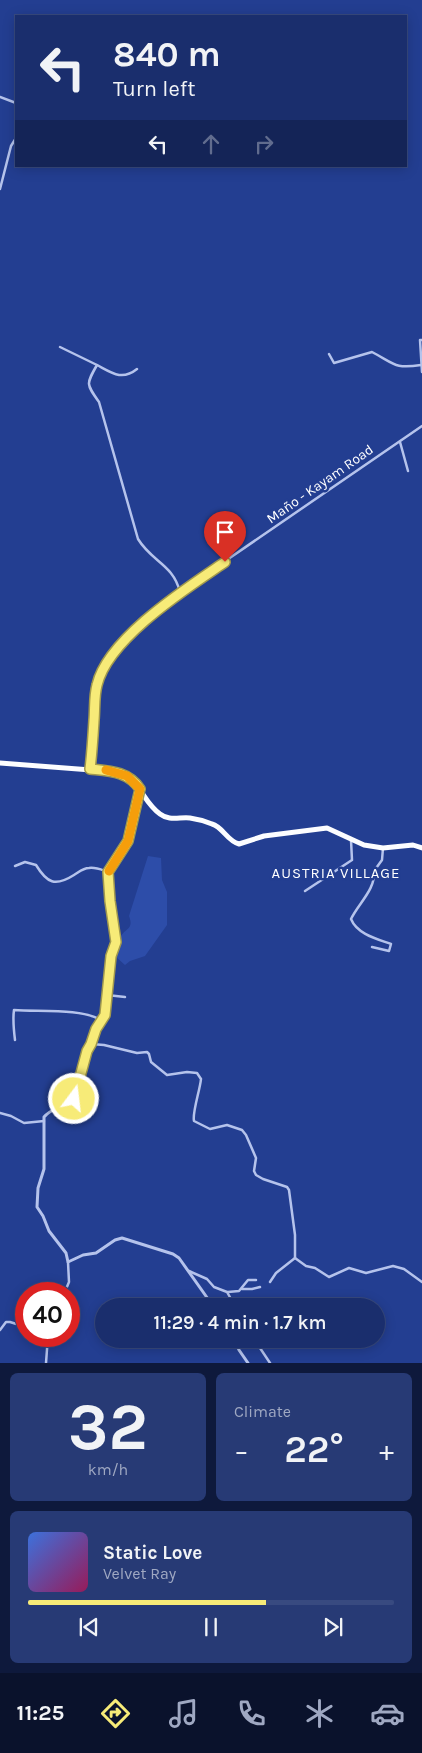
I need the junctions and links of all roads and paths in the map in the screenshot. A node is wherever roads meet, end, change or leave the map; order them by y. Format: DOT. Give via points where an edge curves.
graph roads {
  1 [pos="0,97"];
  2 [pos="15,103"];
  3 [pos="15,140"];
  4 [pos="0,189"];
  5 [pos="421,340"];
  6 [pos="60,347"];
  7 [pos="329,354"];
  8 [pos="96,365"];
  9 [pos="421,365"];
  10 [pos="137,369"];
  11 [pos="422,372"];
  12 [pos="422,426"];
  13 [pos="400,442"];
  14 [pos="408,471"];
  15 [pos="180,592"];
  16 [pos="0,763"];
  17 [pos="90,769"];
  18 [pos="140,789"];
  19 [pos="351,840"];
  20 [pos="382,848"];
  21 [pos="422,848"];
  22 [pos="14,866"];
  23 [pos="108,872"];
  24 [pos="305,892"];
  25 [pos="372,947"];
  26 [pos="107,995"];
  27 [pos="124,997"];
  28 [pos="101,1020"];
  29 [pos="15,1040"];
  30 [pos="91,1044"];
  31 [pos="0,1113"];
  32 [pos="44,1120"];
  33 [pos="295,1258"];
  34 [pos="68,1262"];
  35 [pos="189,1271"];
  36 [pos="256,1280"];
  37 [pos="69,1282"];
  38 [pos="270,1282"];
  39 [pos="422,1282"];
  40 [pos="260,1287"];
  41 [pos="242,1289"];
  42 [pos="227,1292"];
  43 [pos="208,1298"];
  44 [pos="230,1298"];
  45 [pos="15,1324"];
  46 [pos="0,1330"];
  47 [pos="47,1347"];
  48 [pos="238,1348"];
  49 [pos="260,1348"];
  50 [pos="46,1363"];
  51 [pos="248,1363"];
  52 [pos="270,1363"];
  1 -- 2 [label="street"];
  3 -- 4 [label="street"];
  5 -- 9 [label="street"];
  6 -- 8 [label="street"];
  7 -- 9 [label="street" via="334,364 372,352 395,366"];
  8 -- 10 [label="street" via="122,375"];
  8 -- 15 [label="street" via="88,387 99,402 138,539 172,573"];
  9 -- 11 [label="street"];
  12 -- 13 [label="street, Maño - Kayam Road"];
  13 -- 14 [label="street"];
  13 -- 15 [label="street, Maño - Kayam Road"];
  15 -- 17 [label="street, Maño - Kayam Road" via="135,630 102,674 96,692"];
  16 -- 17 [label="highway"];
  17 -- 18 [label="highway" via="117,772 127,776"];
  18 -- 19 [label="highway" via="149,804 164,816 192,818 216,825 230,840 239,844 264,836 323,828"];
  18 -- 23 [label="street" via="126,844"];
  19 -- 20 [label="highway"];
  19 -- 24 [label="street" via="352,860"];
  20 -- 21 [label="highway" via="414,845"];
  20 -- 25 [label="street" via="382,860 374,871 375,878 351,919 360,931 392,944 390,951"];
  22 -- 23 [label="street" via="25,862 36,865 50,882 59,882 87,868"];
  23 -- 26 [label="street" via="116,942 111,956"];
  26 -- 27 [label="street"];
  26 -- 28 [label="street" via="105,1015"];
  28 -- 29 [label="street" via="72,1012 14,1010"];
  28 -- 30 [label="street"];
  30 -- 32 [label="street" via="76,1096 47,1113"];
  30 -- 33 [label="street" via="147,1052 151,1062 167,1075 197,1073 200,1085 194,1121 210,1129 228,1125 242,1130 256,1158 256,1175 289,1190"];
  31 -- 32 [label="street" via="24,1123"];
  32 -- 34 [label="street" via="44,1169 38,1188 38,1207 49,1231 66,1253"];
  33 -- 38 [label="street"];
  33 -- 39 [label="street" via="329,1277 349,1268 366,1274 393,1266 404,1269"];
  34 -- 35 [label="street" via="96,1253 122,1238 173,1254"];
  34 -- 37 [label="street"];
  35 -- 42 [label="street"];
  35 -- 43 [label="street"];
  36 -- 41 [label="street" via="248,1280"];
  40 -- 41 [label="street"];
  41 -- 42 [label="street"];
  42 -- 44 [label="street"];
  45 -- 46 [label="street" via="6,1322"];
  47 -- 50 [label="street"];
  48 -- 51 [label="street"];
  49 -- 52 [label="street"];
}
